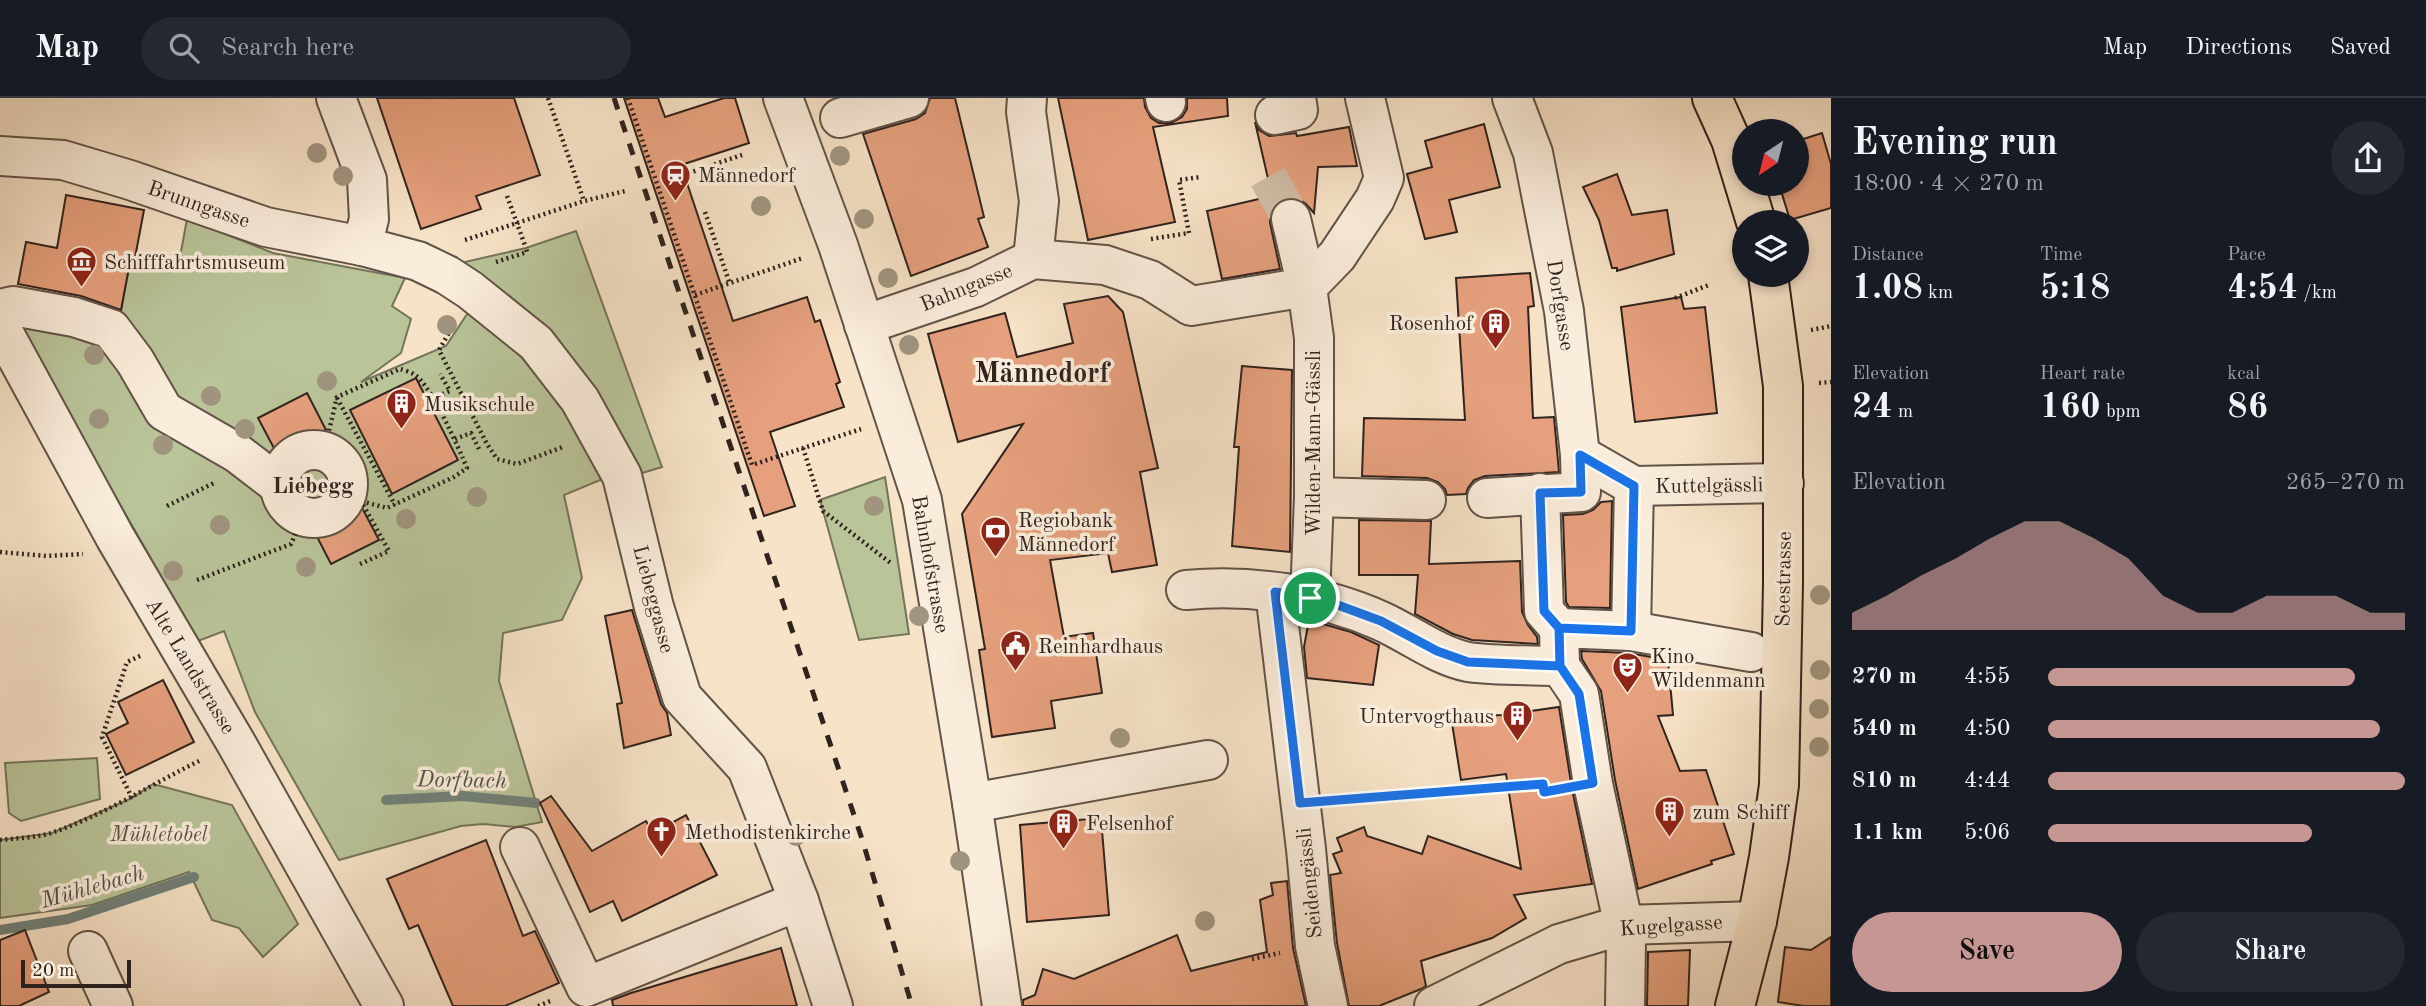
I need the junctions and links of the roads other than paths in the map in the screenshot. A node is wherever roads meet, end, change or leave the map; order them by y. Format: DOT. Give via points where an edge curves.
graph roads {
  1 [pos="336,98"];
  2 [pos="783,98"];
  3 [pos="909,98"];
  4 [pos="1027,98"];
  5 [pos="1365,98"];
  6 [pos="1512,98"];
  7 [pos="1712,98"];
  8 [pos="840,118"];
  9 [pos="0,156"];
  10 [pos="1752,210"];
  11 [pos="1291,219"];
  12 [pos="362,246"];
  13 [pos="399,256"];
  14 [pos="1032,259"];
  15 [pos="1770,287"];
  16 [pos="1307,288"];
  17 [pos="0,309"];
  18 [pos="864,325"];
  19 [pos="0,326"];
  20 [pos="1580,455"];
  21 [pos="266,475"];
  22 [pos="1784,484"];
  23 [pos="1634,486"];
  24 [pos="1540,493"];
  25 [pos="1314,497"];
  26 [pos="1488,498"];
  27 [pos="1426,500"];
  28 [pos="1186,590"];
  29 [pos="1293,595"];
  30 [pos="1559,628"];
  31 [pos="1631,631"];
  32 [pos="1751,652"];
  33 [pos="1560,666"];
  34 [pos="1208,760"];
  35 [pos="972,803"];
  36 [pos="520,847"];
  37 [pos="799,901"];
  38 [pos="1757,921"];
  39 [pos="88,951"];
  40 [pos="113,1006"];
  41 [pos="384,1006"];
  42 [pos="833,1006"];
  43 [pos="1002,1006"];
  44 [pos="1328,1006"];
  45 [pos="1434,1006"];
  46 [pos="1625,1006"];
  47 [pos="1735,1006"];
  1 -- 12 [label="street" via="367,180 369,219"];
  2 -- 18 [label="street, Bahnhofstrasse"];
  3 -- 8 [label="street"];
  4 -- 14 [label="street, Bahngasse" via="1038,201"];
  5 -- 16 [label="street" via="1384,178 1337,256"];
  6 -- 20 [label="street, Dorfgasse" via="1533,153 1559,284"];
  7 -- 10 [label="main road" via="1731,140"];
  9 -- 12 [label="street, Brunngasse" via="63,160 266,228"];
  11 -- 16 [label="street, Wilden-Mann-Gässli"];
  12 -- 13 [label="street, Brunngasse"];
  13 -- 37 [label="street, Liebeggasse" via="418,261 470,290 536,343 580,400 622,476 682,697 747,768"];
  14 -- 16 [label="street" via="1105,265 1150,280 1191,306"];
  14 -- 18 [label="street, Bahngasse" via="976,288"];
  15 -- 22 [label="main road, Seestrasse" via="1783,386"];
  16 -- 25 [label="street, Wilden-Mann-Gässli" via="1314,338"];
  17 -- 21 [label="street" via="13,306 111,329 164,411 228,447"];
  18 -- 35 [label="street, Bahnhofstrasse" via="922,500"];
  19 -- 41 [label="street, Alte Landstrasse" via="115,537"];
  20 -- 23 [label="street"];
  20 -- 24 [label="street, Dorfgasse" via="1581,492"];
  21 -- 21 [label="street" via="288,507 303,515 319,518 353,499 341,465 324,452 302,452 281,475"];
  22 -- 23 [label="street, Kuttelgässli"];
  22 -- 38 [label="main road, Seestrasse" via="1779,785"];
  23 -- 31 [label="street"];
  24 -- 26 [label="street"];
  24 -- 30 [label="street" via="1544,611"];
  25 -- 27 [label="street"];
  25 -- 29 [label="street, Wilden-Mann-Gässli"];
  28 -- 29 [label="street" via="1219,587"];
  29 -- 33 [label="street" via="1381,621 1468,662"];
  29 -- 44 [label="street, Seidengässli" via="1300,803 1315,946"];
  30 -- 31 [label="street"];
  30 -- 33 [label="street"];
  31 -- 32 [label="street"];
  33 -- 46 [label="street" via="1579,694 1623,928"];
  34 -- 35 [label="street"];
  35 -- 43 [label="street, Bahnhofstrasse"];
  36 -- 37 [label="street" via="586,987"];
  37 -- 42 [label="street, Liebeggasse"];
  38 -- 45 [label="street, Kugelgasse" via="1623,925 1559,944"];
  38 -- 47 [label="main road, Seestrasse"];
  39 -- 40 [label="street"];
}
